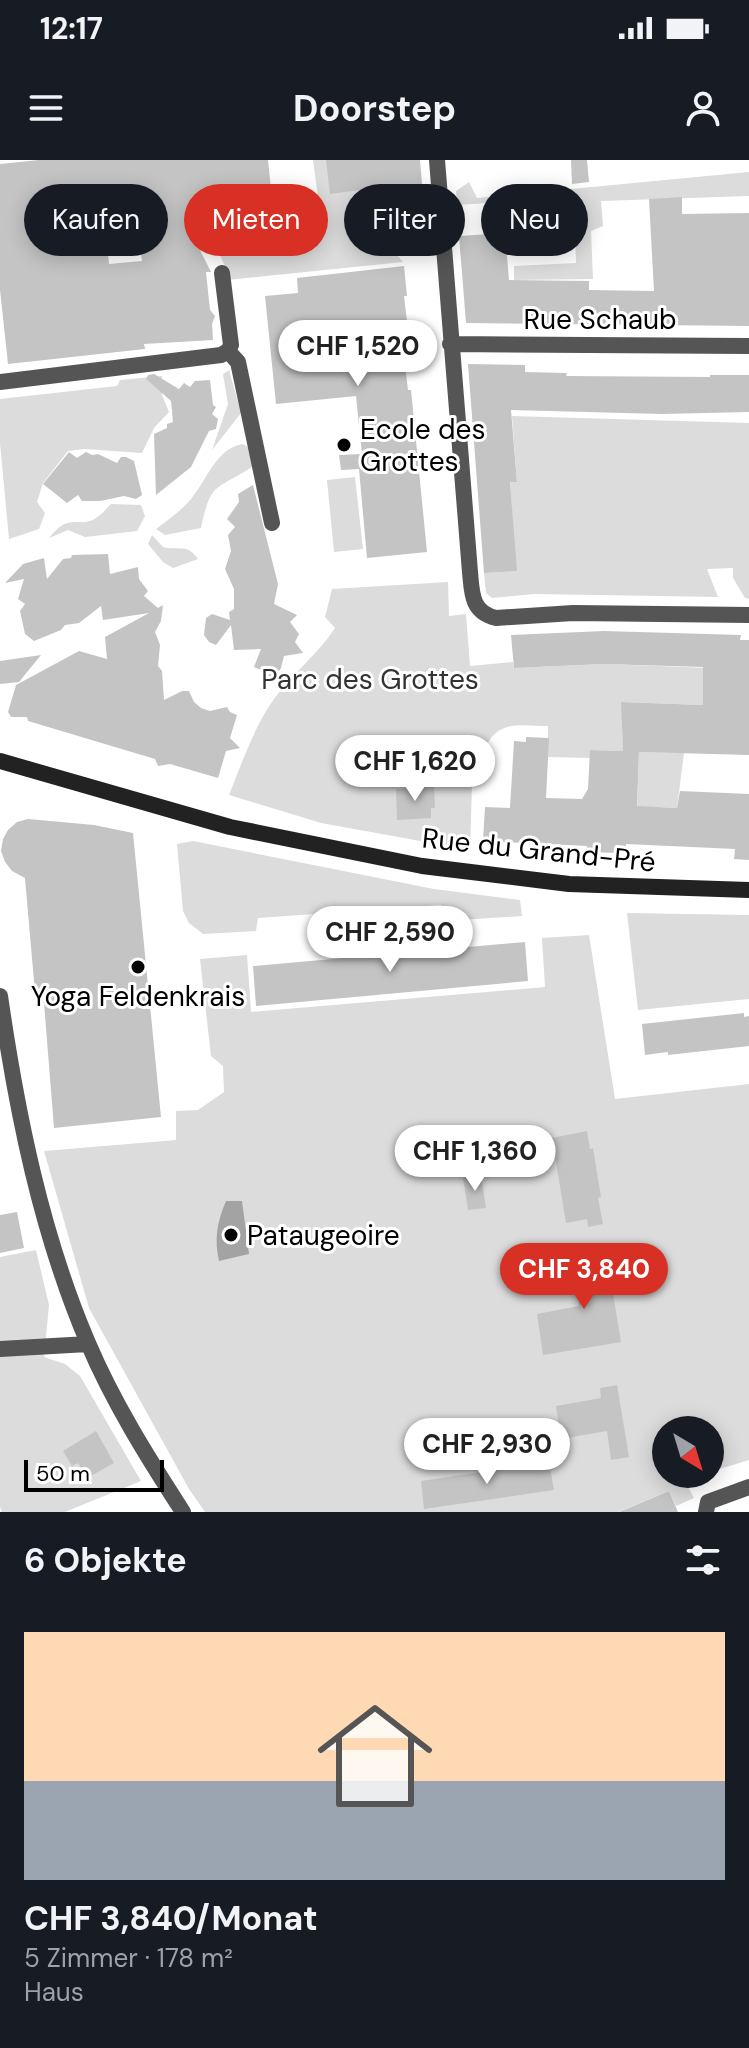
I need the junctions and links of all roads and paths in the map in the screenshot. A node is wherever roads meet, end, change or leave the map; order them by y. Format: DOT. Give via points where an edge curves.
graph roads {
  1 [pos="437,160"];
  2 [pos="222,273"];
  3 [pos="450,344"];
  4 [pos="749,346"];
  5 [pos="228,351"];
  6 [pos="0,382"];
  7 [pos="272,523"];
  8 [pos="749,615"];
  9 [pos="0,761"];
  10 [pos="749,890"];
  11 [pos="0,996"];
  12 [pos="88,1344"];
  13 [pos="0,1349"];
  14 [pos="749,1487"];
  15 [pos="183,1512"];
  16 [pos="706,1512"];
  1 -- 3 [label="street"];
  2 -- 5 [label="street"];
  3 -- 4 [label="street, Rue Schaub"];
  3 -- 8 [label="street" via="473,601 485,616"];
  5 -- 6 [label="street"];
  5 -- 7 [label="street" via="238,362"];
  9 -- 10 [label="main road, Rue du Grand-Pré" via="230,827 361,855 569,884"];
  11 -- 12 [label="street" via="52,1249"];
  12 -- 13 [label="street"];
  12 -- 15 [label="street"];
  14 -- 16 [label="street" via="714,1498"];
}
